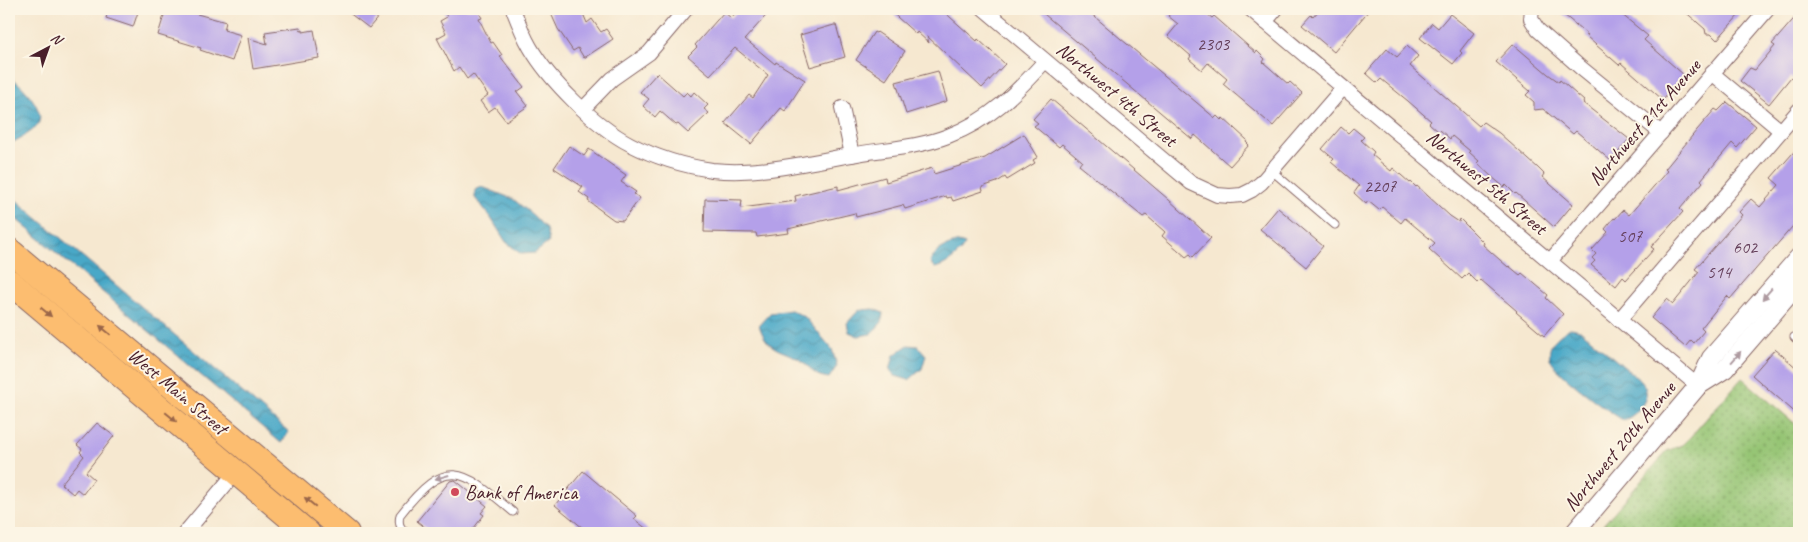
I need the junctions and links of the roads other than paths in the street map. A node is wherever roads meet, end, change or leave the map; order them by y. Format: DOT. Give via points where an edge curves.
graph roads {
  1 [pos="513,9"];
  2 [pos="686,9"];
  3 [pos="984,9"];
  4 [pos="1250,9"];
  5 [pos="1276,9"];
  6 [pos="1768,9"];
  7 [pos="1531,14"];
  8 [pos="1265,22"];
  9 [pos="1046,61"];
  10 [pos="1712,73"];
  11 [pos="1344,88"];
  12 [pos="842,108"];
  13 [pos="583,109"];
  14 [pos="1799,110"];
  15 [pos="1781,131"];
  16 [pos="1661,133"];
  17 [pos="852,155"];
  18 [pos="1272,171"];
  19 [pos="1335,225"];
  20 [pos="9,250"];
  21 [pos="1799,257"];
  22 [pos="1550,261"];
  23 [pos="9,281"];
  24 [pos="1799,283"];
  25 [pos="1619,320"];
  26 [pos="1698,386"];
  27 [pos="236,472"];
  28 [pos="513,512"];
  29 [pos="185,533"];
  30 [pos="308,533"];
  31 [pos="347,533"];
  32 [pos="406,533"];
  33 [pos="1574,533"];
  1 -- 13 [label="street" via="547,71"];
  2 -- 13 [label="street" via="649,53 612,78"];
  3 -- 9 [label="street, Northwest 4th Street"];
  4 -- 8 [label="street, Northwest 5th Street"];
  5 -- 8 [label="street"];
  6 -- 10 [label="street, Northwest 21st Avenue"];
  7 -- 16 [label="street" via="1533,24 1545,37"];
  8 -- 11 [label="street, Northwest 5th Street"];
  9 -- 17 [label="street" via="1009,100 972,125 946,136"];
  9 -- 18 [label="street, Northwest 4th Street" via="1192,183 1217,195 1242,195 1262,183"];
  10 -- 15 [label="street"];
  10 -- 16 [label="street, Northwest 21st Avenue"];
  11 -- 18 [label="street"];
  11 -- 22 [label="street, Northwest 5th Street"];
  12 -- 17 [label="street"];
  13 -- 17 [label="street" via="628,143 664,159 712,170 757,170"];
  14 -- 15 [label="street"];
  15 -- 25 [label="street"];
  16 -- 22 [label="street, Northwest 21st Avenue"];
  18 -- 19 [label="lane"];
  31 -- 20 [label="highway, West Main Street, one-way"];
  21 -- 26 [label="street, Northwest 20th Avenue, one-way" via="1712,358"];
  22 -- 25 [label="street, Northwest 5th Street"];
  23 -- 27 [label="highway, West Main Street, one-way"];
  26 -- 24 [label="street, Northwest 20th Avenue, one-way" via="1725,369"];
  25 -- 26 [label="street, Northwest 5th Street"];
  26 -- 33 [label="street, Northwest 20th Avenue"];
  27 -- 29 [label="street"];
  27 -- 30 [label="highway, West Main Street"];
  28 -- 32 [label="lane, one-way" via="463,476 437,477 400,515 398,521"];
}
